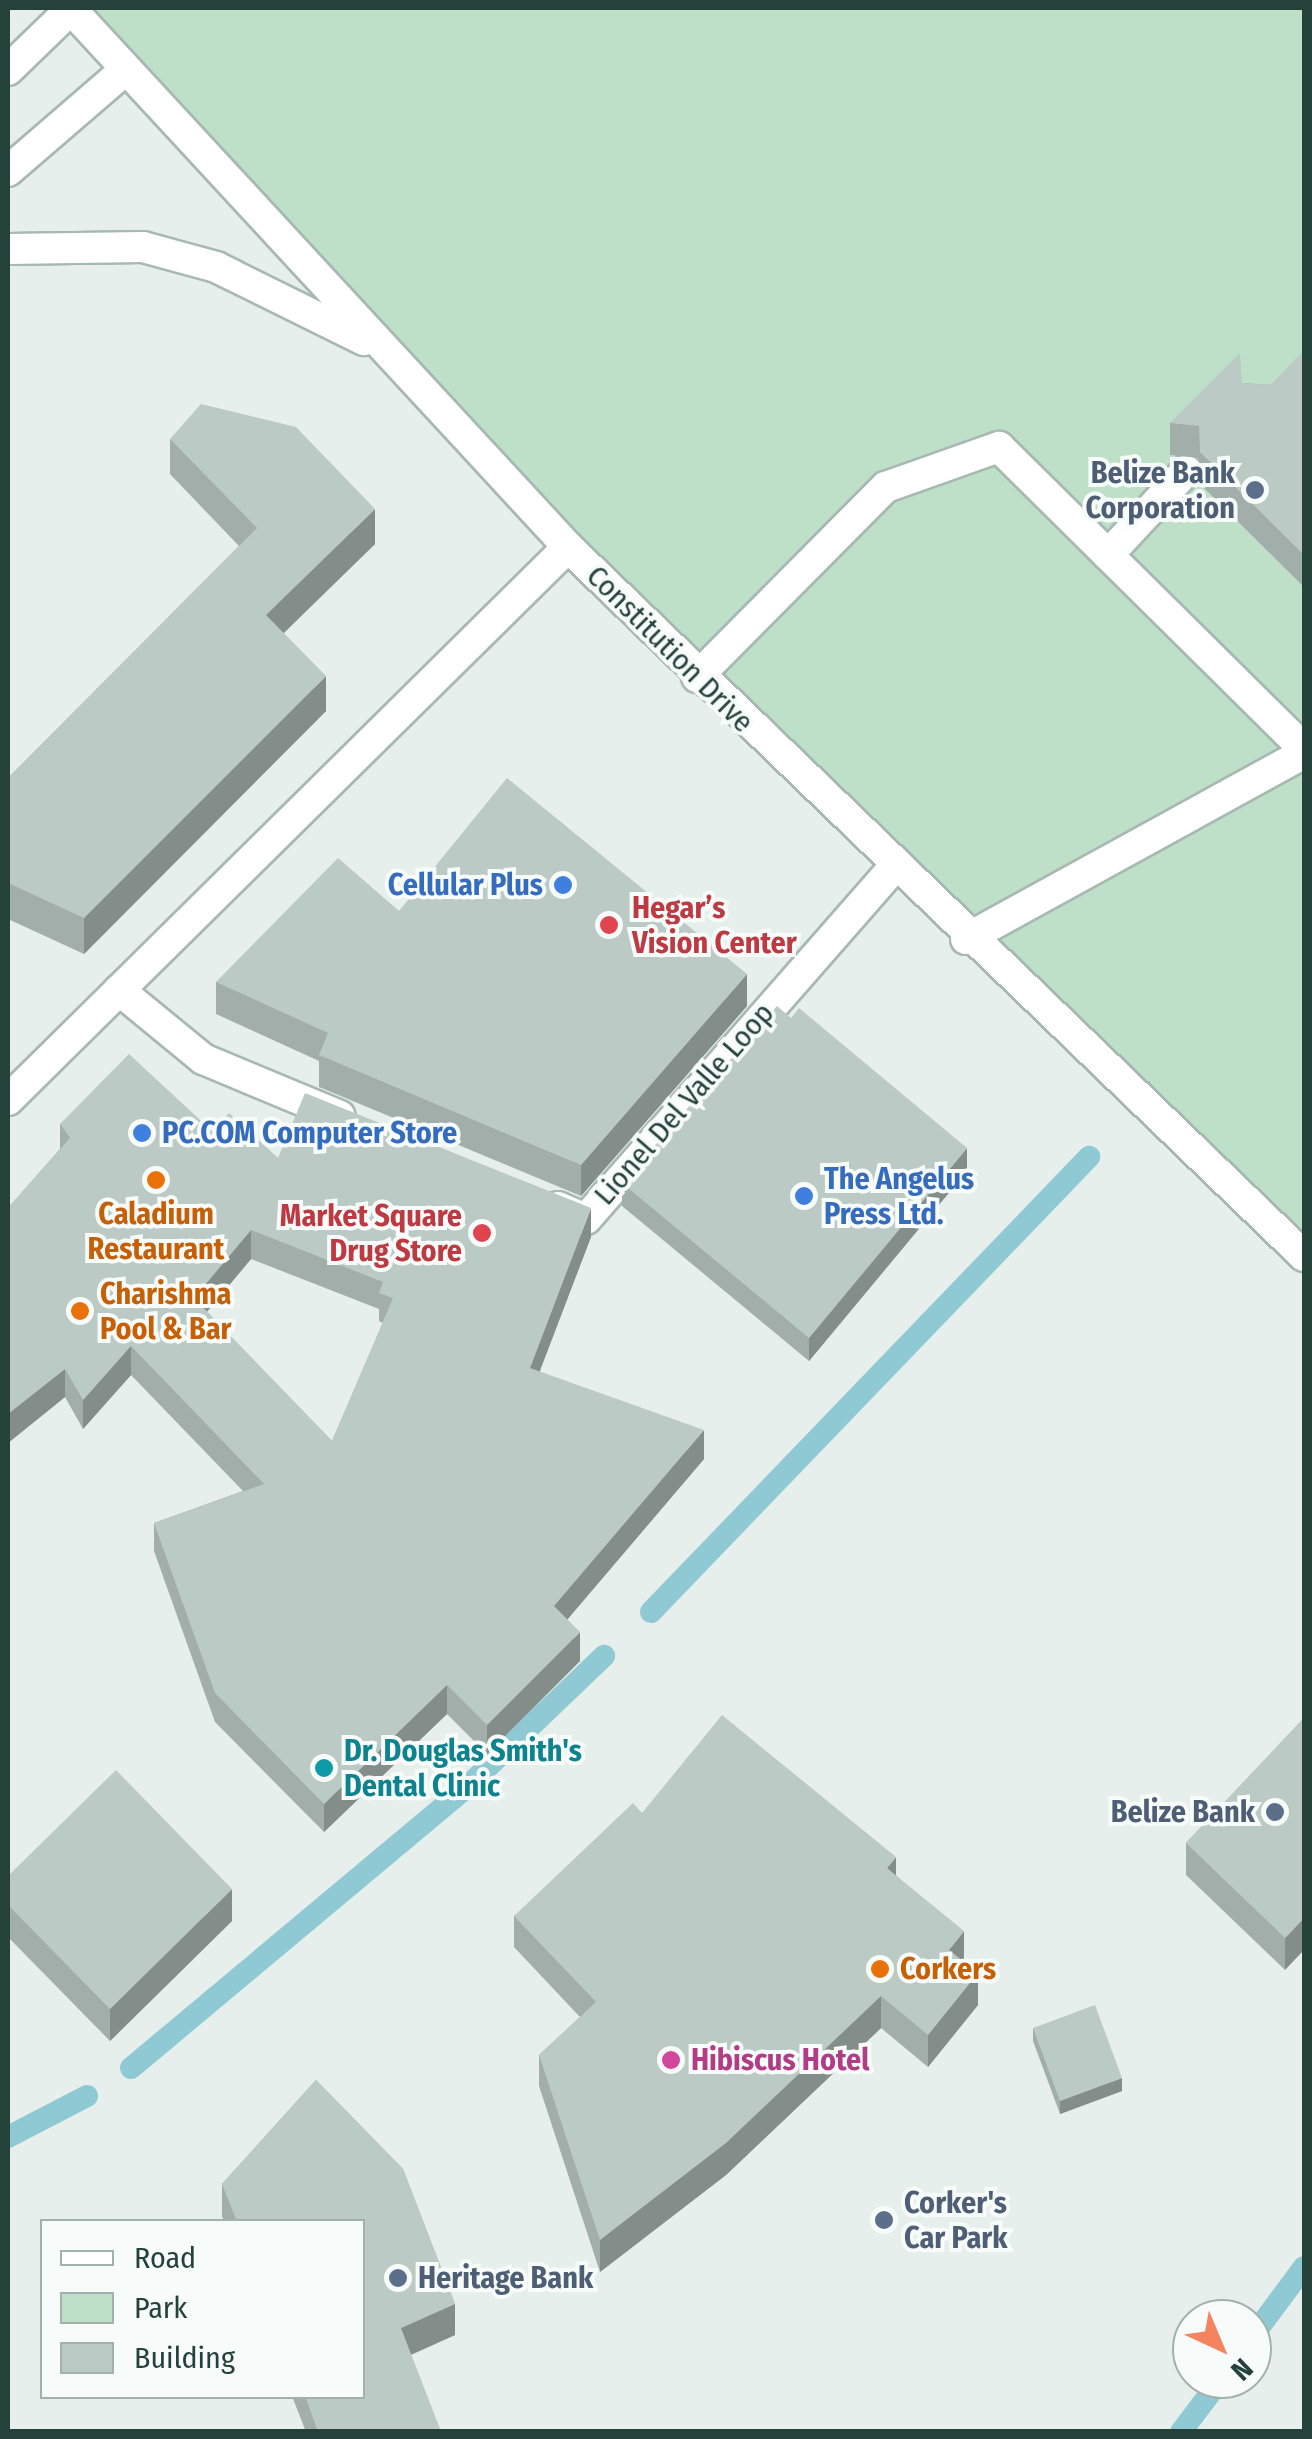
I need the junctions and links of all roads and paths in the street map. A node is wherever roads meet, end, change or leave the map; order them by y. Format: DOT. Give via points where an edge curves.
graph roads {
  1 [pos="70,8"];
  2 [pos="126,69"];
  3 [pos="8,70"];
  4 [pos="8,171"];
  5 [pos="8,249"];
  6 [pos="378,347"];
  7 [pos="1186,471"];
  8 [pos="568,548"];
  9 [pos="1108,555"];
  10 [pos="697,677"];
  11 [pos="1304,751"];
  12 [pos="893,868"];
  13 [pos="966,939"];
  14 [pos="119,990"];
  15 [pos="8,1100"];
  16 [pos="367,1128"];
  17 [pos="531,1196"];
  18 [pos="1304,1256"];
  1 -- 2 [label="main road, Constitution Drive"];
  1 -- 3 [label="main road"];
  2 -- 4 [label="main road"];
  2 -- 6 [label="main road, Constitution Drive"];
  5 -- 6 [label="main road" via="143,247 216,267"];
  6 -- 8 [label="main road, Constitution Drive"];
  7 -- 9 [label="main road"];
  8 -- 10 [label="main road, Constitution Drive"];
  8 -- 14 [label="main road"];
  9 -- 10 [label="main road" via="999,447 886,487"];
  9 -- 11 [label="main road"];
  10 -- 12 [label="main road, Constitution Drive"];
  11 -- 13 [label="main road"];
  12 -- 13 [label="main road, Constitution Drive"];
  12 -- 17 [label="main road, Lionel Del Valle Loop" via="586,1218"];
  13 -- 18 [label="main road, Constitution Drive"];
  14 -- 15 [label="main road"];
  14 -- 16 [label="main road" via="203,1060"];
}
